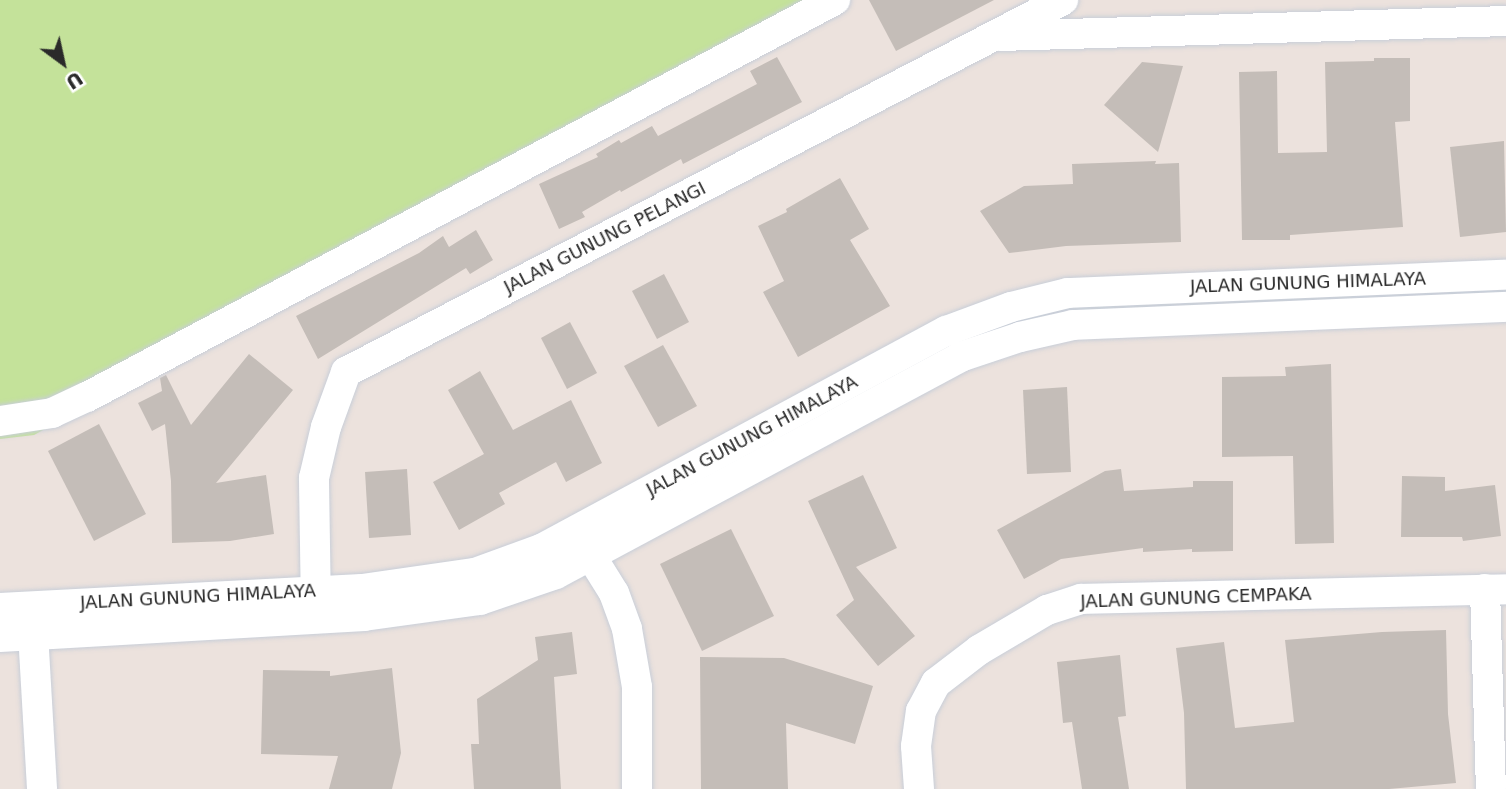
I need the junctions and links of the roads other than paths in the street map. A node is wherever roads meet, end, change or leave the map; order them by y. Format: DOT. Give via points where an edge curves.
graph roads {
  1 [pos="835,0"];
  2 [pos="1063,0"];
  3 [pos="1506,21"];
  4 [pos="992,37"];
  5 [pos="1506,275"];
  6 [pos="1506,307"];
  7 [pos="0,421"];
  8 [pos="583,543"];
  9 [pos="1495,589"];
  10 [pos="316,605"];
  11 [pos="32,606"];
  12 [pos="0,608"];
  13 [pos="33,635"];
  14 [pos="0,637"];
  15 [pos="42,789"];
  16 [pos="637,789"];
  17 [pos="919,789"];
  18 [pos="1491,789"];
  1 -- 7 [label="street" via="87,397 52,412"];
  2 -- 4 [label="street, JALAN GUNUNG PELANGI"];
  3 -- 4 [label="street"];
  4 -- 10 [label="street, JALAN GUNUNG PELANGI" via="346,372 314,478"];
  5 -- 8 [label="street, JALAN GUNUNG HIMALAYA" via="1068,293 1011,307 946,331"];
  6 -- 8 [label="street, JALAN GUNUNG HIMALAYA" via="1073,325 1020,337 960,357"];
  8 -- 10 [label="street, JALAN GUNUNG HIMALAYA" via="556,575 480,600 364,616"];
  8 -- 16 [label="street" via="614,593 627,629 637,687"];
  9 -- 17 [label="street, JALAN GUNUNG CEMPAKA" via="1081,600 1047,610 979,650 936,683 920,711 916,746"];
  9 -- 18 [label="street"];
  10 -- 11 [label="street, JALAN GUNUNG HIMALAYA"];
  10 -- 13 [label="street, JALAN GUNUNG HIMALAYA"];
  11 -- 12 [label="street, JALAN GUNUNG HIMALAYA"];
  11 -- 13 [label="street"];
  13 -- 14 [label="street, JALAN GUNUNG HIMALAYA"];
  13 -- 15 [label="street"];
}
